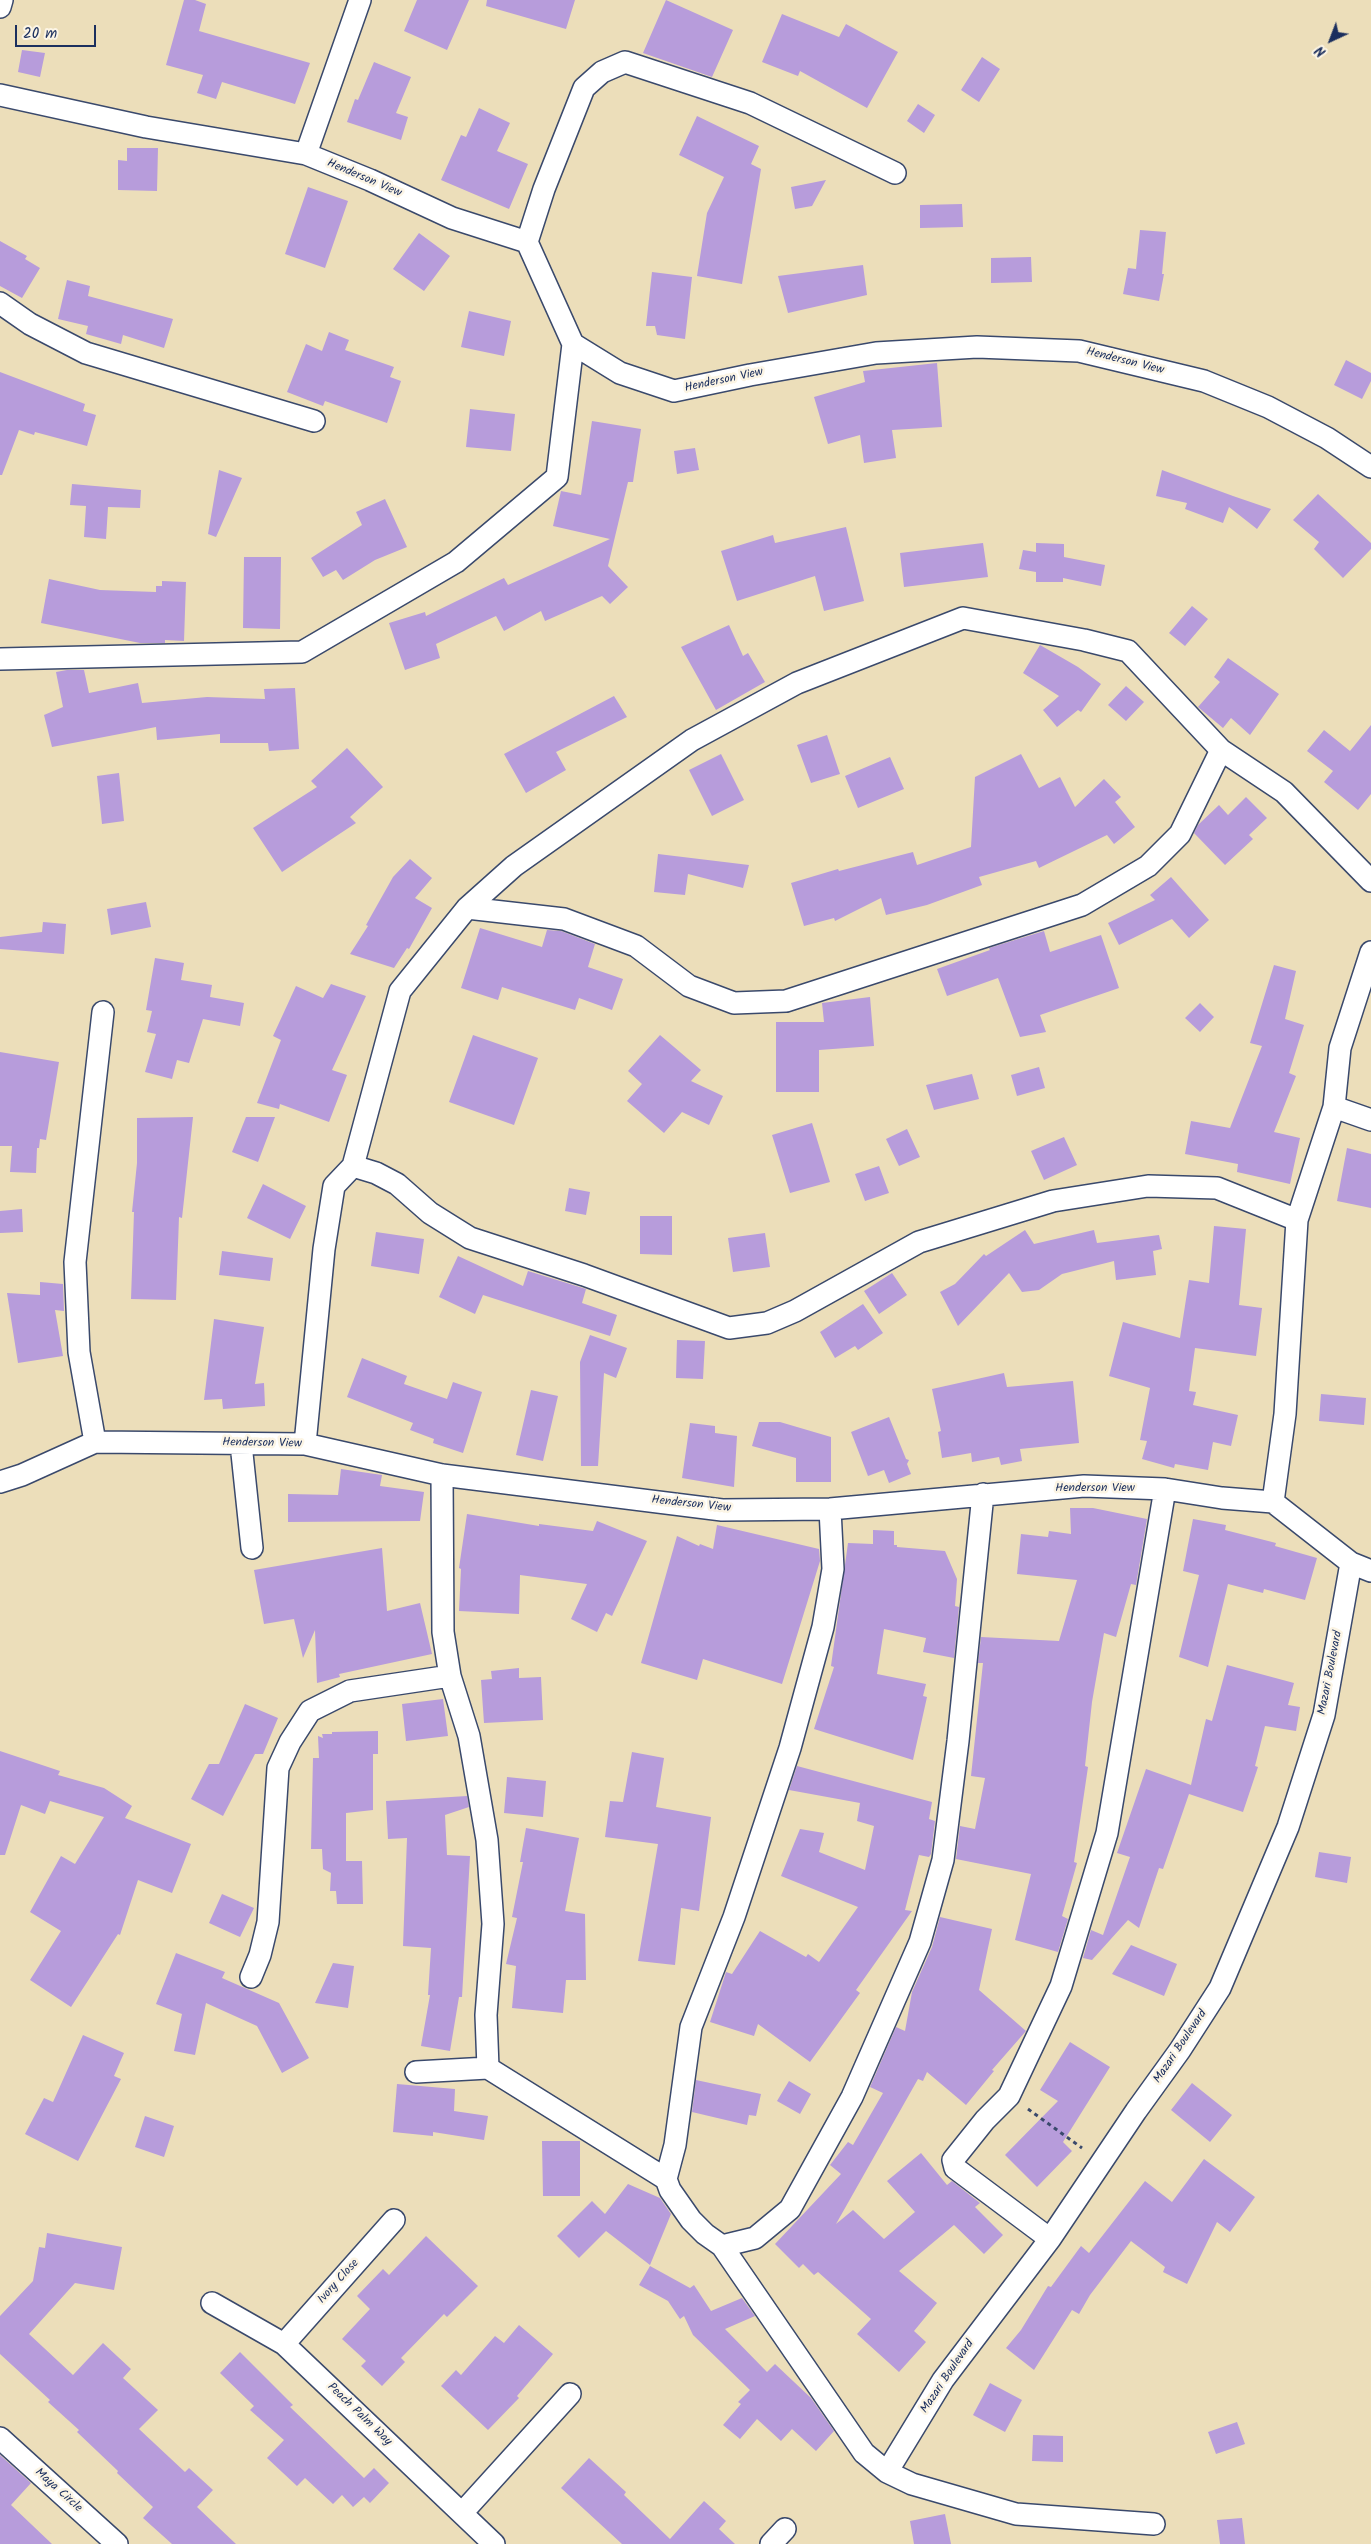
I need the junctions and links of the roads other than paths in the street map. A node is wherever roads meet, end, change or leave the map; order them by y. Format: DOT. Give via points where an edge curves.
graph roads {
  1 [pos="2,0"];
  2 [pos="360,0"];
  3 [pos="0,7"];
  4 [pos="0,96"];
  5 [pos="306,154"];
  6 [pos="895,173"];
  7 [pos="527,242"];
  8 [pos="0,303"];
  9 [pos="573,344"];
  10 [pos="314,420"];
  11 [pos="1371,466"];
  12 [pos="0,659"];
  13 [pos="1221,750"];
  14 [pos="1371,881"];
  15 [pos="467,908"];
  16 [pos="1371,952"];
  17 [pos="103,1012"];
  18 [pos="1334,1107"];
  19 [pos="1371,1120"];
  20 [pos="353,1166"];
  21 [pos="1297,1220"];
  22 [pos="95,1442"];
  23 [pos="240,1444"];
  24 [pos="305,1444"];
  25 [pos="442,1475"];
  26 [pos="0,1482"];
  27 [pos="1165,1489"];
  28 [pos="983,1494"];
  29 [pos="1273,1502"];
  30 [pos="830,1509"];
  31 [pos="252,1548"];
  32 [pos="1351,1563"];
  33 [pos="1371,1571"];
  34 [pos="450,1676"];
  35 [pos="251,1977"];
  36 [pos="488,2068"];
  37 [pos="416,2072"];
  38 [pos="666,2179"];
  39 [pos="394,2220"];
  40 [pos="1050,2239"];
  41 [pos="722,2246"];
  42 [pos="212,2303"];
  43 [pos="284,2344"];
  44 [pos="570,2394"];
  45 [pos="0,2438"];
  46 [pos="887,2472"];
  47 [pos="462,2513"];
  48 [pos="1154,2524"];
  49 [pos="117,2544"];
  50 [pos="494,2544"];
  1 -- 3 [label="street"];
  2 -- 5 [label="street"];
  4 -- 5 [label="street, Henderson View" via="146,127"];
  5 -- 7 [label="street, Henderson View" via="452,218"];
  6 -- 7 [label="street" via="750,103 625,62 602,72 584,88"];
  7 -- 9 [label="street"];
  8 -- 10 [label="street" via="30,324 86,354"];
  9 -- 11 [label="street, Henderson View" via="620,373 674,391 876,353 977,347 1079,351 1213,385 1268,406"];
  9 -- 12 [label="street" via="556,478 456,562 302,652"];
  13 -- 14 [label="street" via="1284,792"];
  13 -- 15 [label="street" via="1180,834 1148,866 1082,905 786,1001 734,1003 689,986 636,946 564,919"];
  13 -- 15 [label="street" via="1128,651 963,618 797,683 692,740 514,866"];
  15 -- 20 [label="street" via="400,991"];
  16 -- 18 [label="street" via="1340,1048"];
  17 -- 22 [label="street" via="75,1262 79,1352"];
  18 -- 19 [label="street"];
  18 -- 21 [label="street"];
  20 -- 21 [label="street" via="397,1184 430,1213 470,1238 729,1328 767,1323 919,1242 1053,1201 1148,1186 1217,1188"];
  20 -- 24 [label="street" via="334,1186 324,1249"];
  21 -- 29 [label="street" via="1285,1414"];
  22 -- 23 [label="street, Henderson View"];
  22 -- 26 [label="street, Henderson View"];
  23 -- 24 [label="street, Henderson View"];
  23 -- 31 [label="street"];
  24 -- 25 [label="street, Henderson View"];
  25 -- 30 [label="street, Henderson View" via="722,1510"];
  25 -- 34 [label="street" via="443,1632"];
  27 -- 28 [label="street, Henderson View" via="1084,1486"];
  27 -- 29 [label="street, Henderson View"];
  27 -- 40 [label="street" via="1107,1832 1061,1986 1009,2096 985,2120 952,2164"];
  28 -- 30 [label="street, Henderson View"];
  28 -- 41 [label="street" via="958,1741 942,1860 920,1942 852,2096 790,2209 755,2238"];
  29 -- 32 [label="street"];
  30 -- 38 [label="street" via="833,1569 823,1627 786,1758 734,1917 691,2027 675,2145"];
  32 -- 33 [label="street"];
  32 -- 40 [label="street, Mazari Boulevard" via="1324,1715 1281,1843 1220,1988"];
  34 -- 35 [label="street" via="350,1691 310,1711 278,1768 268,1922"];
  34 -- 36 [label="street" via="469,1736 487,1840 493,1924 486,2015"];
  36 -- 37 [label="street"];
  36 -- 38 [label="street"];
  38 -- 41 [label="street" via="691,2220"];
  39 -- 43 [label="street, Ivory Close"];
  40 -- 46 [label="street, Mazari Boulevard" via="943,2380"];
  41 -- 46 [label="street" via="864,2453"];
  42 -- 43 [label="street, Peach Palm Way"];
  43 -- 47 [label="street, Peach Palm Way"];
  44 -- 47 [label="street"];
  45 -- 49 [label="street, Maya Circle"];
  46 -- 48 [label="street" via="942,2494 1016,2514"];
  47 -- 50 [label="street, Peach Palm Way"];
}
